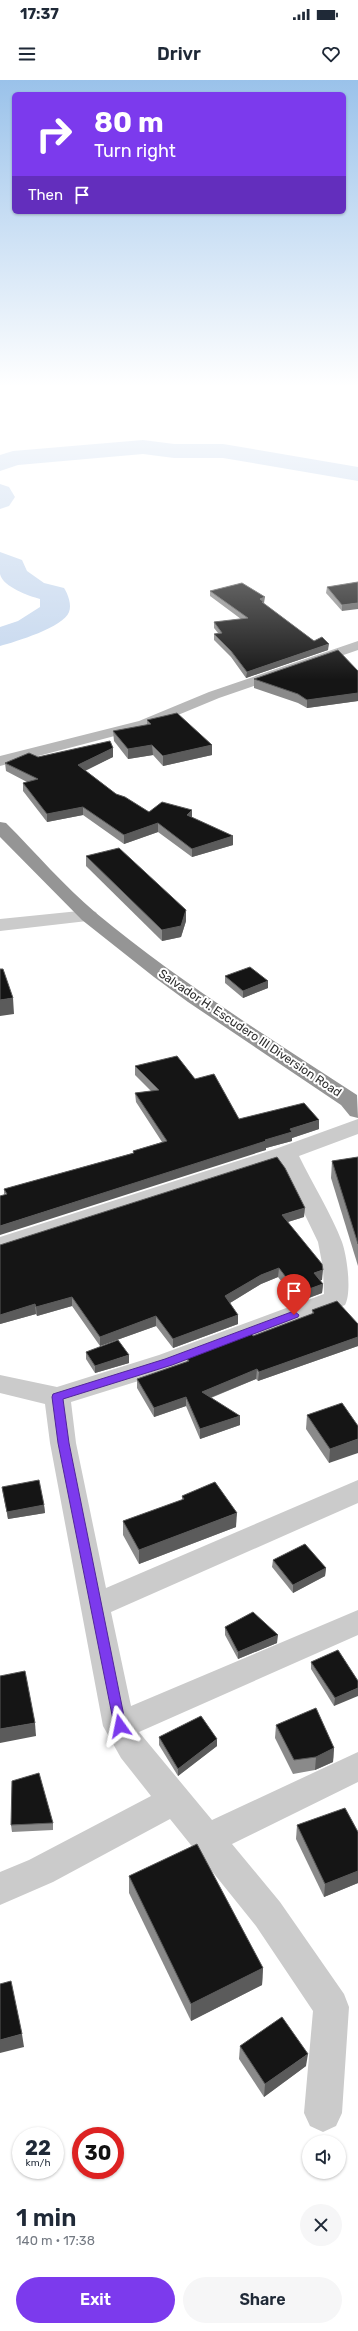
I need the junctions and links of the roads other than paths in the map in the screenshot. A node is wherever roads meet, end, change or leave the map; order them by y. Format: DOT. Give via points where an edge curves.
graph roads {
  1 [pos="358,645"];
  2 [pos="0,760"];
  3 [pos="0,826"];
  4 [pos="89,916"];
  5 [pos="0,925"];
  6 [pos="358,1111"];
  7 [pos="358,1126"];
  8 [pos="286,1153"];
  9 [pos="0,1245"];
  10 [pos="0,1384"];
  11 [pos="57,1397"];
  12 [pos="358,1491"];
  13 [pos="95,1606"];
  14 [pos="358,1622"];
  15 [pos="120,1726"];
  16 [pos="358,1766"];
  17 [pos="174,1801"];
  18 [pos="206,1840"];
  19 [pos="0,1889"];
  20 [pos="323,2113"];
  1 -- 2 [label="street" via="214,695 144,724"];
  3 -- 4 [label="highway, Salvador H. Escudero III Diversion Road"];
  4 -- 5 [label="street"];
  4 -- 6 [label="highway, Salvador H. Escudero III Diversion Road" via="195,998 349,1100"];
  7 -- 8 [label="street"];
  8 -- 9 [label="street"];
  8 -- 11 [label="street" via="330,1242 335,1268 336,1299 168,1362"];
  10 -- 11 [label="street"];
  11 -- 13 [label="street" via="63,1443"];
  12 -- 13 [label="street"];
  13 -- 15 [label="street"];
  14 -- 15 [label="street"];
  15 -- 17 [label="street" via="132,1748"];
  16 -- 18 [label="street"];
  17 -- 18 [label="street"];
  17 -- 19 [label="street" via="41,1871"];
  18 -- 20 [label="street" via="268,1914 331,2007"];
}
